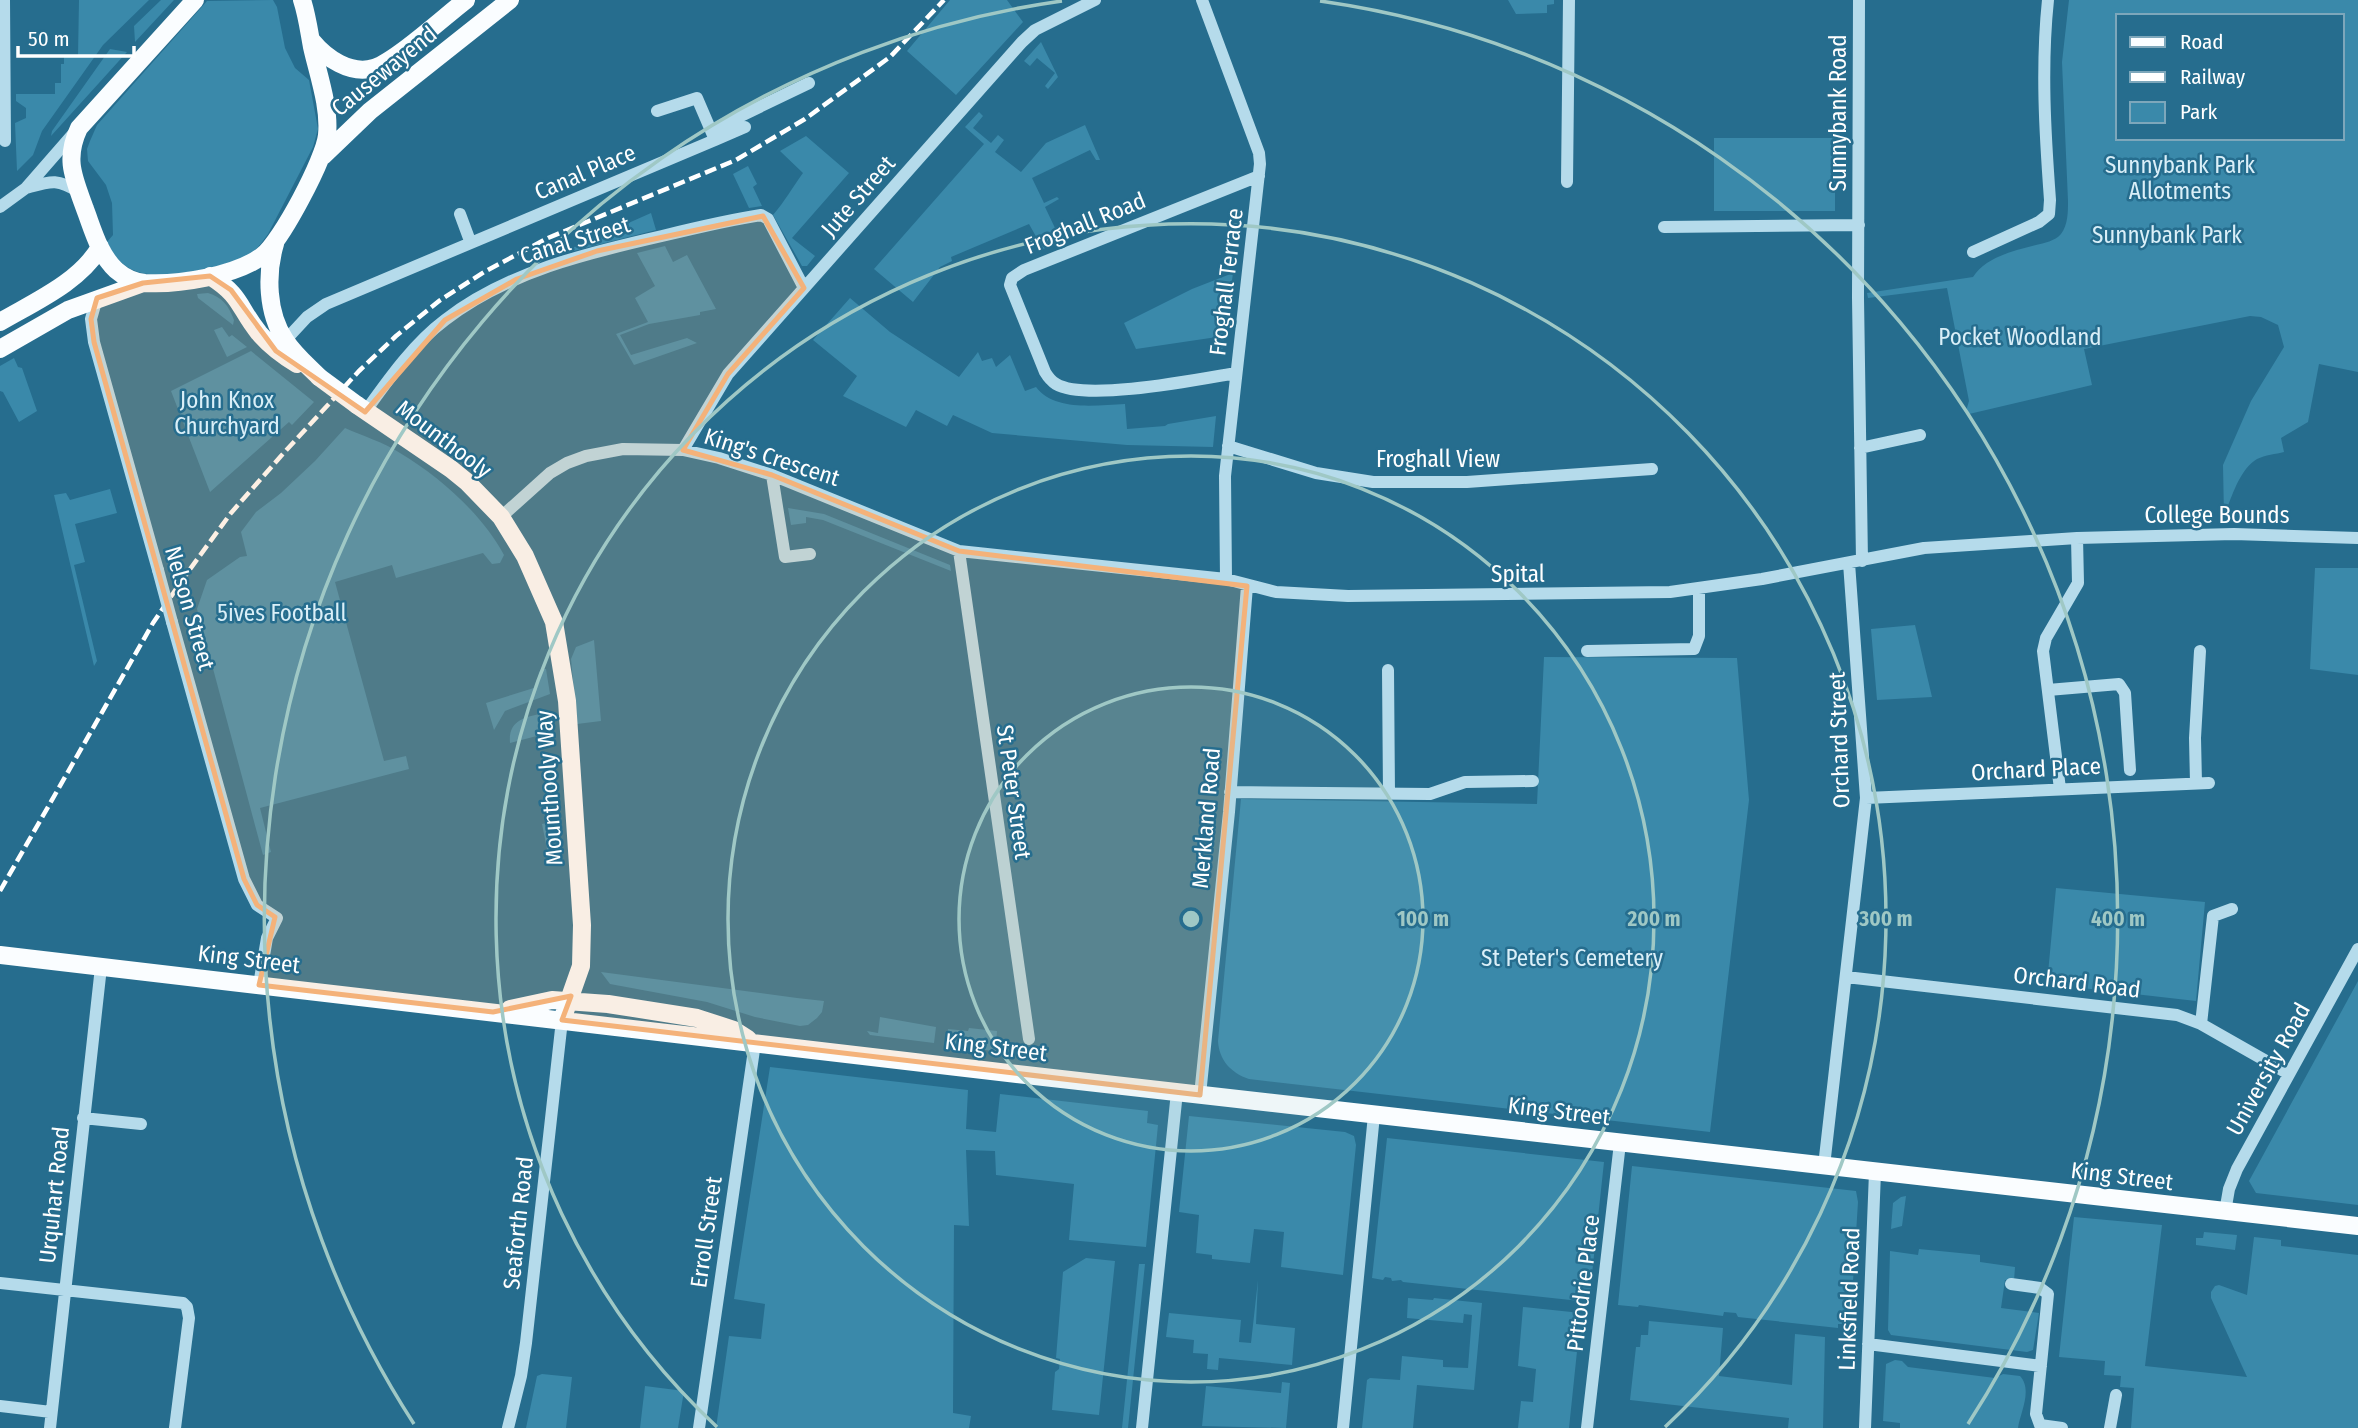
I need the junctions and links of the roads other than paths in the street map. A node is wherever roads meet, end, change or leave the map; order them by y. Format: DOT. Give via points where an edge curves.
graph roads {
  1 [pos="4,0"];
  2 [pos="195,0"];
  3 [pos="467,0"];
  4 [pos="510,0"];
  5 [pos="1095,0"];
  6 [pos="1202,0"];
  7 [pos="1569,0"];
  8 [pos="1860,0"];
  9 [pos="2048,0"];
  10 [pos="304,3"];
  11 [pos="310,38"];
  12 [pos="809,83"];
  13 [pos="657,111"];
  14 [pos="745,127"];
  15 [pos="79,128"];
  16 [pos="715,140"];
  17 [pos="5,141"];
  18 [pos="323,156"];
  19 [pos="1259,176"];
  20 [pos="1567,182"];
  21 [pos="26,188"];
  22 [pos="79,192"];
  23 [pos="0,207"];
  24 [pos="460,214"];
  25 [pos="1858,225"];
  26 [pos="1664,227"];
  27 [pos="276,241"];
  28 [pos="470,241"];
  29 [pos="100,247"];
  30 [pos="1973,252"];
  31 [pos="211,275"];
  32 [pos="143,283"];
  33 [pos="804,288"];
  34 [pos="97,298"];
  35 [pos="0,322"];
  36 [pos="281,346"];
  37 [pos="0,349"];
  38 [pos="1236,373"];
  39 [pos="361,409"];
  40 [pos="1920,435"];
  41 [pos="1228,446"];
  42 [pos="1860,449"];
  43 [pos="683,450"];
  44 [pos="1652,469"];
  45 [pos="772,475"];
  46 [pos="501,517"];
  47 [pos="2077,538"];
  48 [pos="2358,538"];
  49 [pos="959,551"];
  50 [pos="810,554"];
  51 [pos="525,556"];
  52 [pos="1855,562"];
  53 [pos="1226,579"];
  54 [pos="1247,586"];
  55 [pos="1699,589"];
  56 [pos="1587,651"];
  57 [pos="2200,651"];
  58 [pos="1388,670"];
  59 [pos="2049,690"];
  60 [pos="2130,770"];
  61 [pos="1533,781"];
  62 [pos="2060,789"];
  63 [pos="1230,792"];
  64 [pos="1389,793"];
  65 [pos="1866,799"];
  66 [pos="2232,909"];
  67 [pos="2358,949"];
  68 [pos="0,955"];
  69 [pos="101,967"];
  70 [pos="1846,977"];
  71 [pos="259,985"];
  72 [pos="570,1000"];
  73 [pos="493,1012"];
  74 [pos="562,1020"];
  75 [pos="2201,1024"];
  76 [pos="1028,1039"];
  77 [pos="755,1043"];
  78 [pos="2289,1074"];
  79 [pos="1177,1092"];
  80 [pos="1200,1095"];
  81 [pos="1374,1115"];
  82 [pos="83,1118"];
  83 [pos="141,1124"];
  84 [pos="1620,1143"];
  85 [pos="1825,1166"];
  86 [pos="1875,1172"];
  87 [pos="2225,1212"];
  88 [pos="2358,1226"];
  89 [pos="0,1283"];
  90 [pos="2011,1284"];
  91 [pos="64,1289"];
  92 [pos="1868,1344"];
  93 [pos="2041,1366"];
  94 [pos="2116,1395"];
  95 [pos="0,1406"];
  96 [pos="51,1412"];
  97 [pos="50,1428"];
  98 [pos="175,1428"];
  99 [pos="508,1428"];
  100 [pos="699,1428"];
  101 [pos="1142,1428"];
  102 [pos="1343,1428"];
  103 [pos="1587,1428"];
  104 [pos="1865,1428"];
  105 [pos="2062,1428"];
  106 [pos="2110,1428"];
  1 -- 17 [label="street"];
  2 -- 15 [label="main road"];
  3 -- 11 [label="main road, Causewayend" via="373,68 333,61"];
  4 -- 18 [label="main road, Causewayend" via="370,111"];
  5 -- 33 [label="street, Jute Street" via="1029,35"];
  6 -- 19 [label="street, Froghall Terrace" via="1259,153"];
  7 -- 20 [label="street"];
  8 -- 25 [label="street, Sunnybank Road"];
  9 -- 30 [label="street" via="2043,88 2049,214"];
  10 -- 11 [label="main road"];
  11 -- 18 [label="main road" via="328,123"];
  12 -- 16 [label="street, Canal Place" via="722,125"];
  13 -- 16 [label="street" via="697,98"];
  14 -- 16 [label="street, Canal Place"];
  15 -- 21 [label="street"];
  15 -- 22 [label="main road" via="70,151"];
  16 -- 28 [label="street, Canal Place"];
  18 -- 27 [label="main road"];
  19 -- 38 [label="street, Froghall Terrace"];
  19 -- 38 [label="street, Froghall Road" via="1024,270 1010,285 1045,372 1063,387 1125,389"];
  21 -- 22 [label="street" via="52,181 65,182"];
  21 -- 23 [label="street"];
  22 -- 29 [label="main road"];
  24 -- 28 [label="street"];
  25 -- 26 [label="street, Sunnybank Road"];
  25 -- 42 [label="street, Sunnybank Road"];
  27 -- 31 [label="main road" via="252,262"];
  27 -- 36 [label="main road" via="270,294"];
  28 -- 36 [label="street, Canal Place" via="326,303"];
  29 -- 32 [label="main road" via="116,270"];
  29 -- 35 [label="main road" via="79,274"];
  31 -- 32 [label="main road"];
  31 -- 36 [label="main road, Mounthooly" via="238,297 256,328"];
  32 -- 34 [label="main road"];
  33 -- 39 [label="street, Canal Street" via="768,219 761,215 576,257 517,279 444,320"];
  33 -- 43 [label="street, Jute Street" via="727,374"];
  34 -- 37 [label="main road"];
  34 -- 71 [label="street, Nelson Street, bridge" via="91,319 94,342 244,879 257,905 277,918 267,938"];
  36 -- 39 [label="main road, Mounthooly, bridge"];
  38 -- 41 [label="street, Froghall Terrace"];
  39 -- 46 [label="main road, Mounthooly" via="451,469"];
  40 -- 42 [label="street"];
  41 -- 44 [label="street, Froghall View" via="1316,473 1373,482 1467,482"];
  41 -- 53 [label="street, Froghall Terrace"];
  42 -- 52 [label="street, Sunnybank Road"];
  43 -- 45 [label="street, King's Crescent"];
  43 -- 46 [label="street, King's Crescent" via="623,449 586,456 551,473"];
  45 -- 49 [label="street, King's Crescent"];
  45 -- 50 [label="street" via="785,558"];
  46 -- 51 [label="main road, Mounthooly"];
  47 -- 48 [label="street, College Bounds" via="2234,534"];
  47 -- 52 [label="street, Spital" via="1924,548"];
  47 -- 59 [label="street" via="2078,583 2044,645"];
  49 -- 53 [label="street, Spital"];
  49 -- 76 [label="street, St Peter Street"];
  51 -- 72 [label="main road, Mounthooly Way" via="554,622 567,701 582,925 581,966"];
  52 -- 55 [label="street, Spital"];
  52 -- 65 [label="street, Orchard Street"];
  53 -- 54 [label="street, Spital"];
  54 -- 55 [label="street, Spital" via="1348,596 1644,594"];
  54 -- 63 [label="street, Merkland Road"];
  55 -- 56 [label="street" via="1699,636 1694,649"];
  57 -- 62 [label="street, Orchard Place" via="2195,738 2202,783"];
  58 -- 64 [label="street"];
  59 -- 60 [label="street" via="2119,684 2125,693"];
  59 -- 62 [label="street"];
  61 -- 64 [label="street" via="1465,782 1438,793"];
  62 -- 65 [label="street, Orchard Place"];
  63 -- 64 [label="street"];
  63 -- 80 [label="street, Merkland Road"];
  65 -- 70 [label="street, Orchard Street"];
  66 -- 75 [label="street" via="2214,916"];
  67 -- 78 [label="street, University Road"];
  68 -- 69 [label="main road, King Street"];
  69 -- 71 [label="main road, King Street"];
  69 -- 82 [label="street, Urquhart Road"];
  70 -- 75 [label="street, Orchard Road" via="2177,1015"];
  70 -- 85 [label="street, Orchard Street"];
  71 -- 73 [label="main road, King Street"];
  72 -- 73 [label="main road, King Street"];
  72 -- 74 [label="main road, Mounthooly Way"];
  72 -- 77 [label="main road, King Street" via="697,1018 734,1030"];
  73 -- 74 [label="main road, King Street"];
  74 -- 77 [label="main road, King Street"];
  74 -- 99 [label="street, Seaforth Road" via="526,1343"];
  75 -- 78 [label="street, Orchard Road"];
  77 -- 79 [label="main road, King Street"];
  77 -- 100 [label="street, Erroll Street"];
  78 -- 87 [label="street, University Road" via="2232,1180"];
  79 -- 80 [label="main road, King Street"];
  79 -- 101 [label="street"];
  80 -- 81 [label="main road, King Street"];
  81 -- 84 [label="main road, King Street"];
  81 -- 102 [label="street"];
  82 -- 83 [label="street"];
  82 -- 91 [label="street, Urquhart Road"];
  84 -- 85 [label="main road, King Street"];
  84 -- 103 [label="street, Pittodrie Place"];
  85 -- 86 [label="main road, King Street"];
  86 -- 87 [label="main road, King Street"];
  86 -- 92 [label="street, Linksfield Road"];
  87 -- 88 [label="main road, King Street"];
  89 -- 91 [label="street"];
  90 -- 93 [label="street" via="2040,1288 2048,1294"];
  91 -- 96 [label="street, Urquhart Road"];
  91 -- 98 [label="street" via="174,1301 187,1307"];
  92 -- 93 [label="street"];
  92 -- 104 [label="street, Linksfield Road"];
  93 -- 105 [label="street" via="2037,1420"];
  94 -- 106 [label="street"];
  95 -- 96 [label="street"];
  96 -- 97 [label="street, Urquhart Road"];
}
